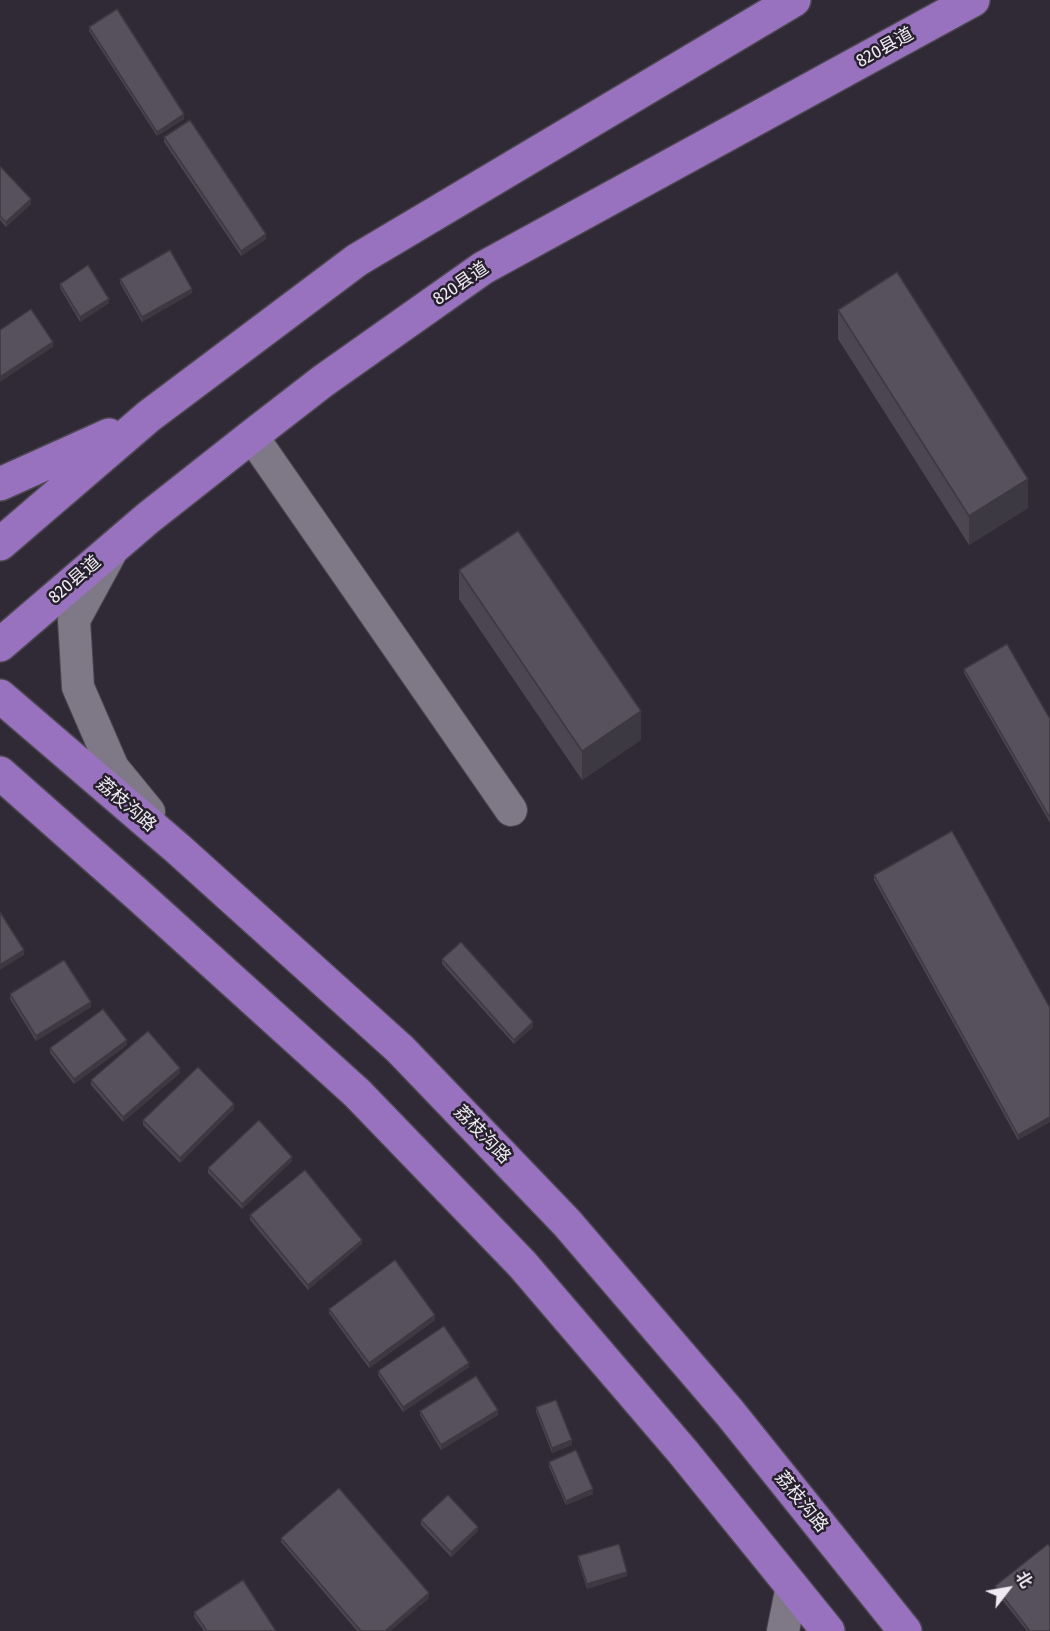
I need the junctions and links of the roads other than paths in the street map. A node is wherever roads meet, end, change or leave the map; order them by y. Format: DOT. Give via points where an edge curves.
graph roads {
  1 [pos="794,0"];
  2 [pos="973,0"];
  3 [pos="149,416"];
  4 [pos="252,436"];
  5 [pos="0,484"];
  6 [pos="0,544"];
  7 [pos="114,546"];
  8 [pos="0,645"];
  9 [pos="0,696"];
  10 [pos="0,773"];
  11 [pos="0,806"];
  12 [pos="511,810"];
  13 [pos="85,848"];
  14 [pos="177,848"];
  15 [pos="792,1586"];
  16 [pos="783,1631"];
  17 [pos="828,1631"];
  18 [pos="905,1631"];
  1 -- 3 [label="main road" via="357,260"];
  2 -- 4 [label="main road, 820县道" via="483,268"];
  3 -- 5 [label="main road"];
  3 -- 6 [label="main road"];
  4 -- 7 [label="main road, 820县道"];
  4 -- 12 [label="street"];
  7 -- 8 [label="main road, 820县道"];
  7 -- 14 [label="street" via="74,620 78,687 113,768"];
  9 -- 14 [label="main road, 荔枝沟路"];
  10 -- 13 [label="main road"];
  11 -- 13 [label="main road"];
  13 -- 15 [label="main road" via="357,1093 481,1221 676,1443"];
  14 -- 18 [label="main road, 荔枝沟路" via="400,1049 567,1223 730,1413"];
  15 -- 16 [label="street"];
  15 -- 17 [label="main road"];
}
